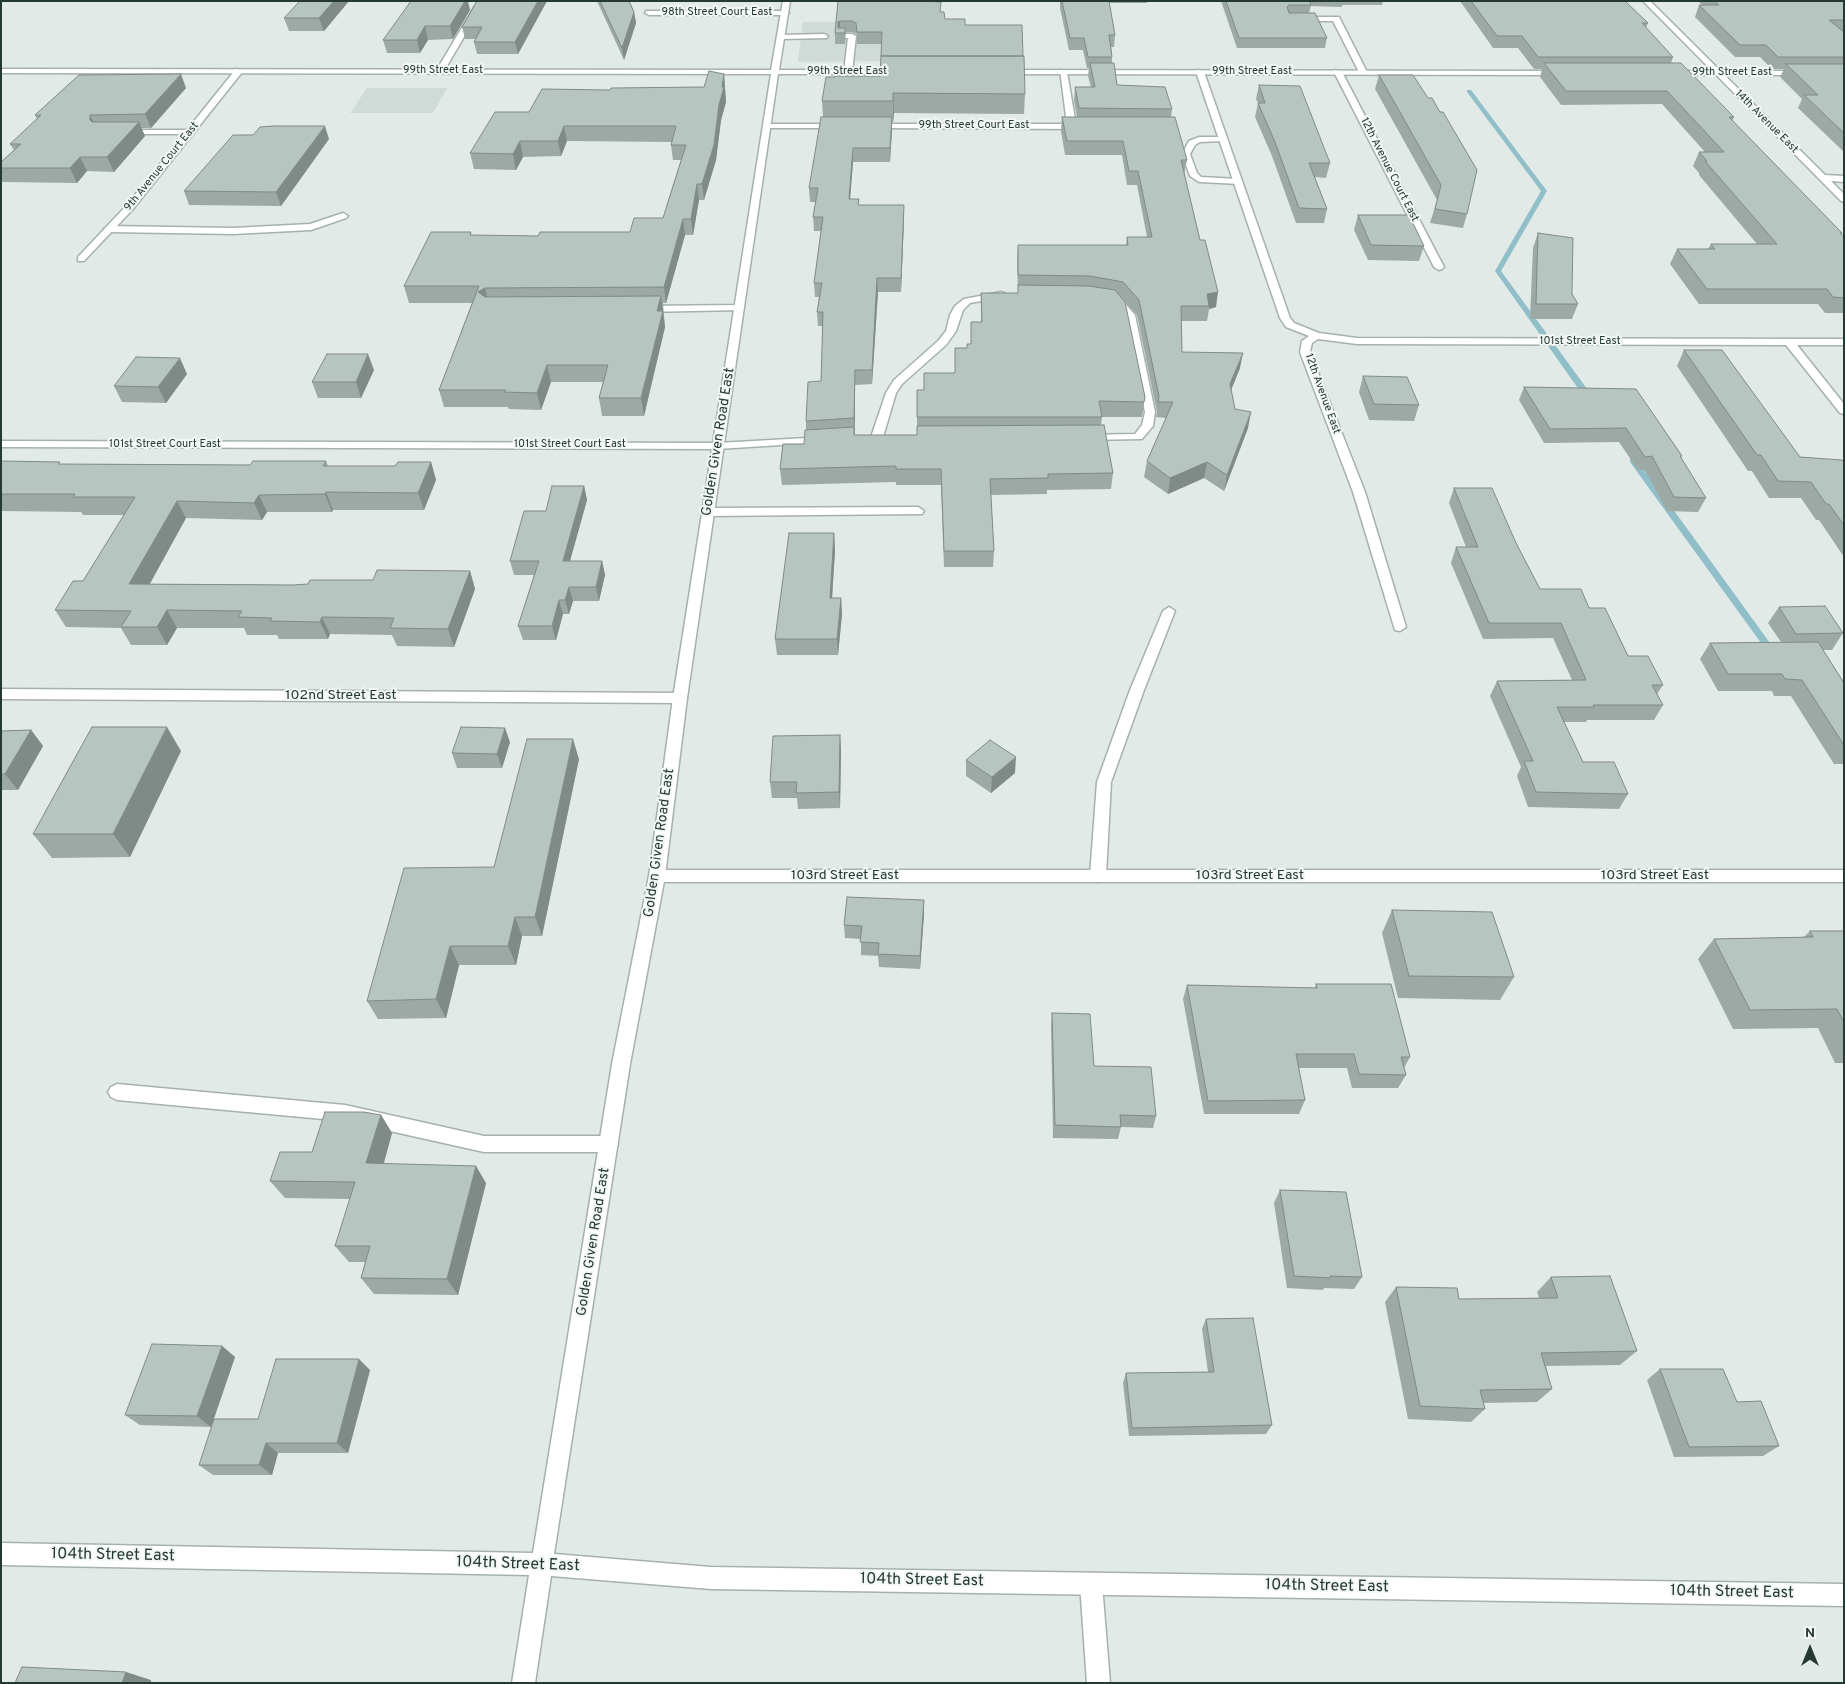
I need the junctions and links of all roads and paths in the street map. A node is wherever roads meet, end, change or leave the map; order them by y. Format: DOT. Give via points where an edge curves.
graph roads {
  1 [pos="482,1"];
  2 [pos="1646,1"];
  3 [pos="786,7"];
  4 [pos="649,13"];
  5 [pos="1290,19"];
  6 [pos="824,36"];
  7 [pos="843,36"];
  8 [pos="781,37"];
  9 [pos="1,71"];
  10 [pos="239,71"];
  11 [pos="440,71"];
  12 [pos="776,72"];
  13 [pos="848,72"];
  14 [pos="907,72"];
  15 [pos="994,72"];
  16 [pos="1063,72"];
  17 [pos="1200,72"];
  18 [pos="1338,72"];
  19 [pos="1363,72"];
  20 [pos="1565,73"];
  21 [pos="1660,73"];
  22 [pos="1717,73"];
  23 [pos="1844,73"];
  24 [pos="767,126"];
  25 [pos="846,126"];
  26 [pos="865,126"];
  27 [pos="1072,126"];
  28 [pos="1090,127"];
  29 [pos="111,132"];
  30 [pos="190,132"];
  31 [pos="1223,139"];
  32 [pos="1824,178"];
  33 [pos="1844,179"];
  34 [pos="1238,182"];
  35 [pos="1844,199"];
  36 [pos="342,216"];
  37 [pos="109,229"];
  38 [pos="81,259"];
  39 [pos="1439,267"];
  40 [pos="1016,294"];
  41 [pos="1097,298"];
  42 [pos="739,308"];
  43 [pos="634,309"];
  44 [pos="1317,336"];
  45 [pos="1789,342"];
  46 [pos="1844,342"];
  47 [pos="1844,412"];
  48 [pos="877,437"];
  49 [pos="1071,437"];
  50 [pos="832,440"];
  51 [pos="1,444"];
  52 [pos="718,446"];
  53 [pos="918,511"];
  54 [pos="708,512"];
  55 [pos="1169,611"];
  56 [pos="1400,627"];
  57 [pos="1,694"];
  58 [pos="680,698"];
  59 [pos="657,876"];
  60 [pos="1098,876"];
  61 [pos="1844,876"];
  62 [pos="117,1092"];
  63 [pos="609,1144"];
  64 [pos="1,1554"];
  65 [pos="543,1564"];
  66 [pos="1091,1584"];
  67 [pos="1844,1595"];
  68 [pos="523,1683"];
  69 [pos="1099,1683"];
  1 -- 11 [label="street"];
  2 -- 22 [label="street, 14th Avenue East"];
  3 -- 4 [label="street, 98th Street Court East"];
  3 -- 8 [label="street, Golden Given Road East"];
  5 -- 19 [label="street" via="1336,19"];
  6 -- 8 [label="street"];
  7 -- 13 [label="street" via="852,36"];
  8 -- 12 [label="street, Golden Given Road East"];
  9 -- 10 [label="street, 99th Street East"];
  10 -- 11 [label="street, 99th Street East"];
  10 -- 30 [label="street, 9th Avenue Court East"];
  11 -- 12 [label="street, 99th Street East"];
  12 -- 13 [label="street, 99th Street East"];
  12 -- 24 [label="street, Golden Given Road East"];
  13 -- 14 [label="street, 99th Street East"];
  15 -- 16 [label="street, 99th Street East"];
  16 -- 17 [label="street, 99th Street East"];
  16 -- 27 [label="street"];
  17 -- 18 [label="street, 99th Street East"];
  17 -- 31 [label="street, 12th Avenue East"];
  18 -- 19 [label="street, 99th Street East"];
  18 -- 39 [label="street, 12th Avenue Court East"];
  19 -- 20 [label="street, 99th Street East"];
  21 -- 22 [label="street, 99th Street East"];
  22 -- 23 [label="street, 99th Street East"];
  22 -- 32 [label="street, 14th Avenue East"];
  24 -- 25 [label="street"];
  24 -- 42 [label="street, Golden Given Road East"];
  26 -- 27 [label="street, 99th Street Court East"];
  27 -- 28 [label="street, 99th Street Court East"];
  29 -- 30 [label="street"];
  30 -- 37 [label="street, 9th Avenue Court East"];
  31 -- 34 [label="street, 12th Avenue East"];
  31 -- 34 [label="street" via="1199,140 1192,143 1186,154 1193,174 1199,179"];
  32 -- 33 [label="street"];
  32 -- 35 [label="street, 14th Avenue East"];
  34 -- 44 [label="street, 12th Avenue East" via="1285,318 1290,324"];
  36 -- 37 [label="street" via="311,227 233,231"];
  37 -- 38 [label="street, 9th Avenue Court East"];
  40 -- 48 [label="street" via="967,301 955,315 951,331 942,343 898,382"];
  41 -- 49 [label="street" via="1117,300 1130,315 1150,412 1147,426 1138,437"];
  42 -- 43 [label="street"];
  42 -- 52 [label="street, Golden Given Road East"];
  44 -- 45 [label="street, 101st Street East" via="1394,342"];
  44 -- 56 [label="street, 12th Avenue East" via="1307,340 1305,352 1359,492"];
  45 -- 46 [label="street, 101st Street East"];
  45 -- 47 [label="street"];
  50 -- 52 [label="street, 101st Street Court East"];
  51 -- 52 [label="street, 101st Street Court East"];
  52 -- 54 [label="street, Golden Given Road East"];
  53 -- 54 [label="street"];
  54 -- 58 [label="street, Golden Given Road East"];
  55 -- 60 [label="street" via="1104,782"];
  57 -- 58 [label="street, 102nd Street East"];
  58 -- 59 [label="street, Golden Given Road East"];
  59 -- 60 [label="street, 103rd Street East"];
  59 -- 63 [label="street, Golden Given Road East"];
  60 -- 61 [label="street, 103rd Street East"];
  62 -- 63 [label="street" via="345,1113 484,1144"];
  63 -- 65 [label="street, Golden Given Road East"];
  64 -- 65 [label="street, 104th Street East"];
  65 -- 66 [label="street, 104th Street East" via="711,1578"];
  65 -- 68 [label="street, Golden Given Road East"];
  66 -- 67 [label="street, 104th Street East"];
  66 -- 69 [label="street"];
}
